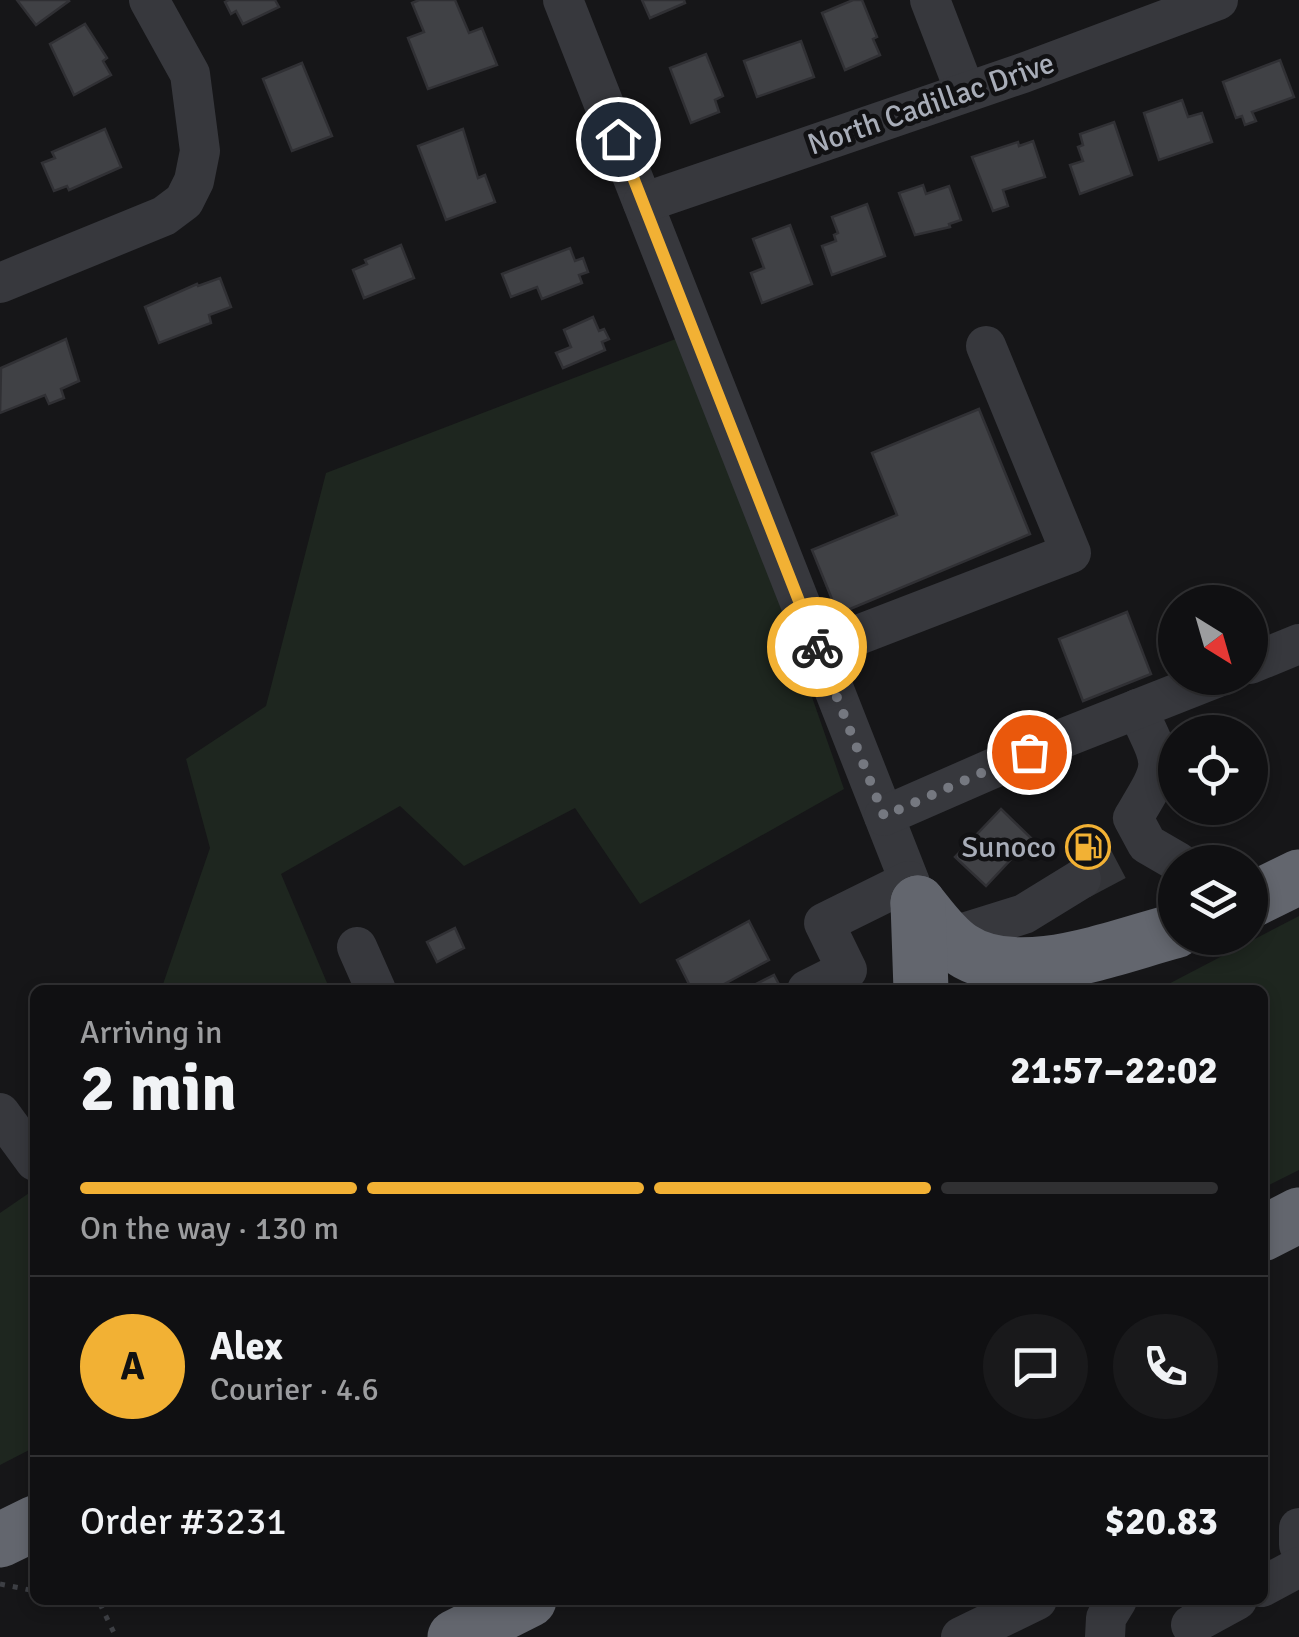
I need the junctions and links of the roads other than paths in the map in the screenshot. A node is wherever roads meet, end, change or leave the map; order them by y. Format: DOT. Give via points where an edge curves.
graph roads {
  1 [pos="149,0"];
  2 [pos="563,0"];
  3 [pos="930,0"];
  4 [pos="1218,0"];
  5 [pos="965,90"];
  6 [pos="643,204"];
  7 [pos="0,282"];
  8 [pos="986,346"];
  9 [pos="1299,644"];
  10 [pos="818,650"];
  11 [pos="1268,657"];
  12 [pos="1173,695"];
  13 [pos="1137,709"];
  14 [pos="884,816"];
  15 [pos="1149,855"];
  16 [pos="1299,877"];
  17 [pos="1082,878"];
  18 [pos="1268,893"];
  19 [pos="925,907"];
  20 [pos="1158,932"];
  21 [pos="1025,940"];
  22 [pos="358,947"];
  23 [pos="1158,949"];
  24 [pos="374,985"];
  25 [pos="817,985"];
  26 [pos="922,985"];
  27 [pos="1086,985"];
  28 [pos="0,1113"];
  29 [pos="30,1153"];
  30 [pos="1299,1215"];
  31 [pos="1268,1231"];
  32 [pos="30,1525"];
  33 [pos="1299,1528"];
  34 [pos="0,1540"];
  35 [pos="1299,1545"];
  36 [pos="1299,1567"];
  37 [pos="1268,1584"];
  38 [pos="519,1605"];
  39 [pos="1027,1605"];
  40 [pos="1114,1605"];
  41 [pos="1227,1605"];
  42 [pos="1190,1621"];
  43 [pos="455,1637"];
  44 [pos="961,1637"];
  45 [pos="1104,1637"];
  1 -- 7 [label="street" via="190,74 200,151 184,201 164,216"];
  2 -- 6 [label="street"];
  3 -- 5 [label="street"];
  4 -- 5 [label="street, North Cadillac Drive"];
  5 -- 6 [label="street, North Cadillac Drive"];
  6 -- 10 [label="street"];
  8 -- 10 [label="street" via="1071,553"];
  9 -- 11 [label="street"];
  10 -- 14 [label="street"];
  12 -- 13 [label="street"];
  13 -- 14 [label="street"];
  13 -- 15 [label="street" via="1160,758 1158,775 1133,818"];
  14 -- 19 [label="street"];
  16 -- 18 [label="highway"];
  17 -- 21 [label="street"];
  19 -- 21 [label="highway" via="970,955 991,963"];
  19 -- 25 [label="street" via="824,923 846,970"];
  19 -- 26 [label="highway"];
  20 -- 21 [label="highway"];
  22 -- 24 [label="street"];
  23 -- 27 [label="highway"];
  28 -- 29 [label="street"];
  30 -- 31 [label="highway"];
  32 -- 34 [label="highway"];
  33 -- 35 [label="street"];
  36 -- 37 [label="street"];
  38 -- 43 [label="highway"];
  39 -- 44 [label="street"];
  40 -- 45 [label="street"];
  41 -- 42 [label="street"];
}
